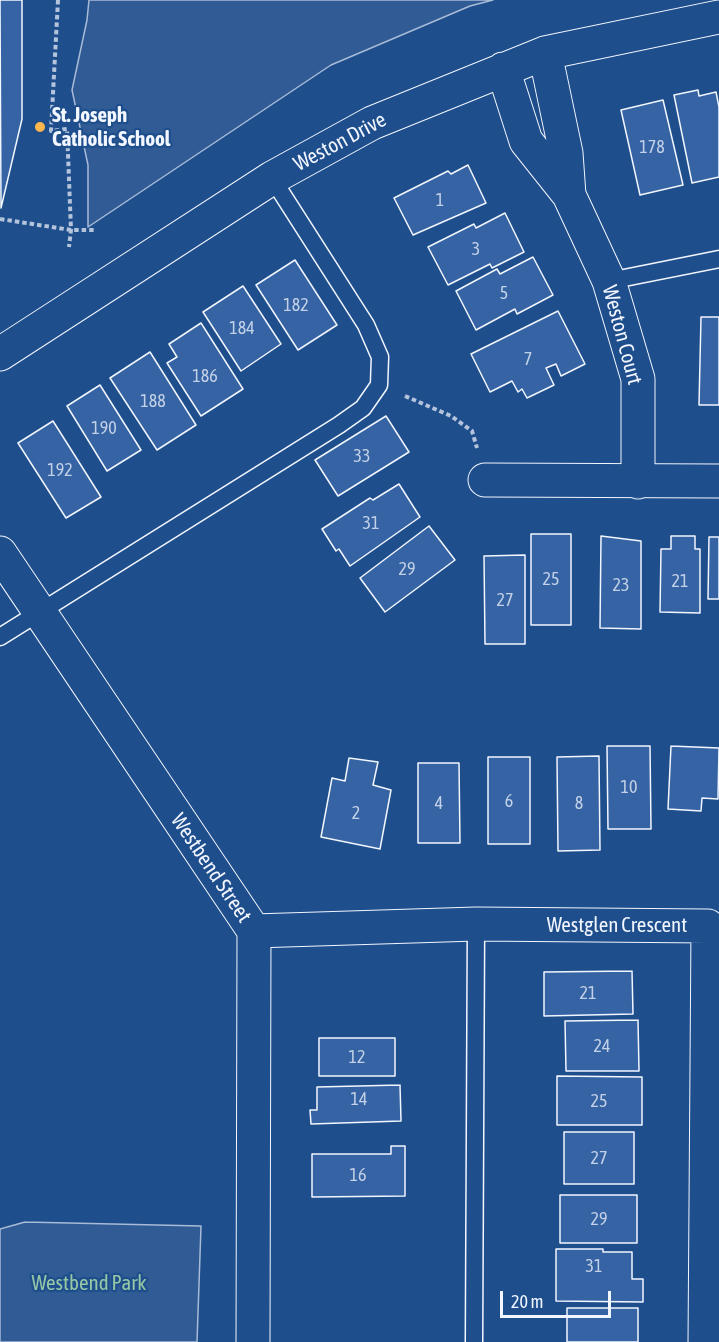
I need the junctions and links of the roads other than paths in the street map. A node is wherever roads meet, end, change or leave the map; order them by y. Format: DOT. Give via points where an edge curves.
graph roads {
  1 [pos="719,17"];
  2 [pos="545,54"];
  3 [pos="503,69"];
  4 [pos="272,178"];
  5 [pos="569,195"];
  6 [pos="719,259"];
  7 [pos="609,280"];
  8 [pos="0,354"];
  9 [pos="485,480"];
  10 [pos="719,481"];
  11 [pos="638,482"];
  12 [pos="0,553"];
  13 [pos="39,612"];
  14 [pos="0,638"];
  15 [pos="476,924"];
  16 [pos="254,931"];
  17 [pos="253,1342"];
  18 [pos="474,1342"];
  19 [pos="705,1342"];
  1 -- 2 [label="street, Weston Drive"];
  2 -- 3 [label="street, Weston Drive"];
  2 -- 5 [label="street, Weston Court" via="566,153"];
  3 -- 4 [label="street, Weston Drive" via="372,123"];
  3 -- 5 [label="street, Weston Court" via="526,141"];
  4 -- 8 [label="street, Weston Drive"];
  4 -- 13 [label="lane" via="366,325 381,357 379,385 363,408 339,425"];
  5 -- 7 [label="street, Weston Court"];
  6 -- 7 [label="lane"];
  7 -- 11 [label="street, Weston Court" via="638,379"];
  9 -- 11 [label="street"];
  10 -- 11 [label="street"];
  12 -- 13 [label="street, Westbend Street"];
  13 -- 14 [label="lane"];
  13 -- 16 [label="street, Westbend Street"];
  15 -- 16 [label="street, Westglen Crescent"];
  15 -- 18 [label="lane"];
  15 -- 19 [label="street, Westglen Crescent" via="708,926"];
  16 -- 17 [label="street, Westbend Street"];
}
